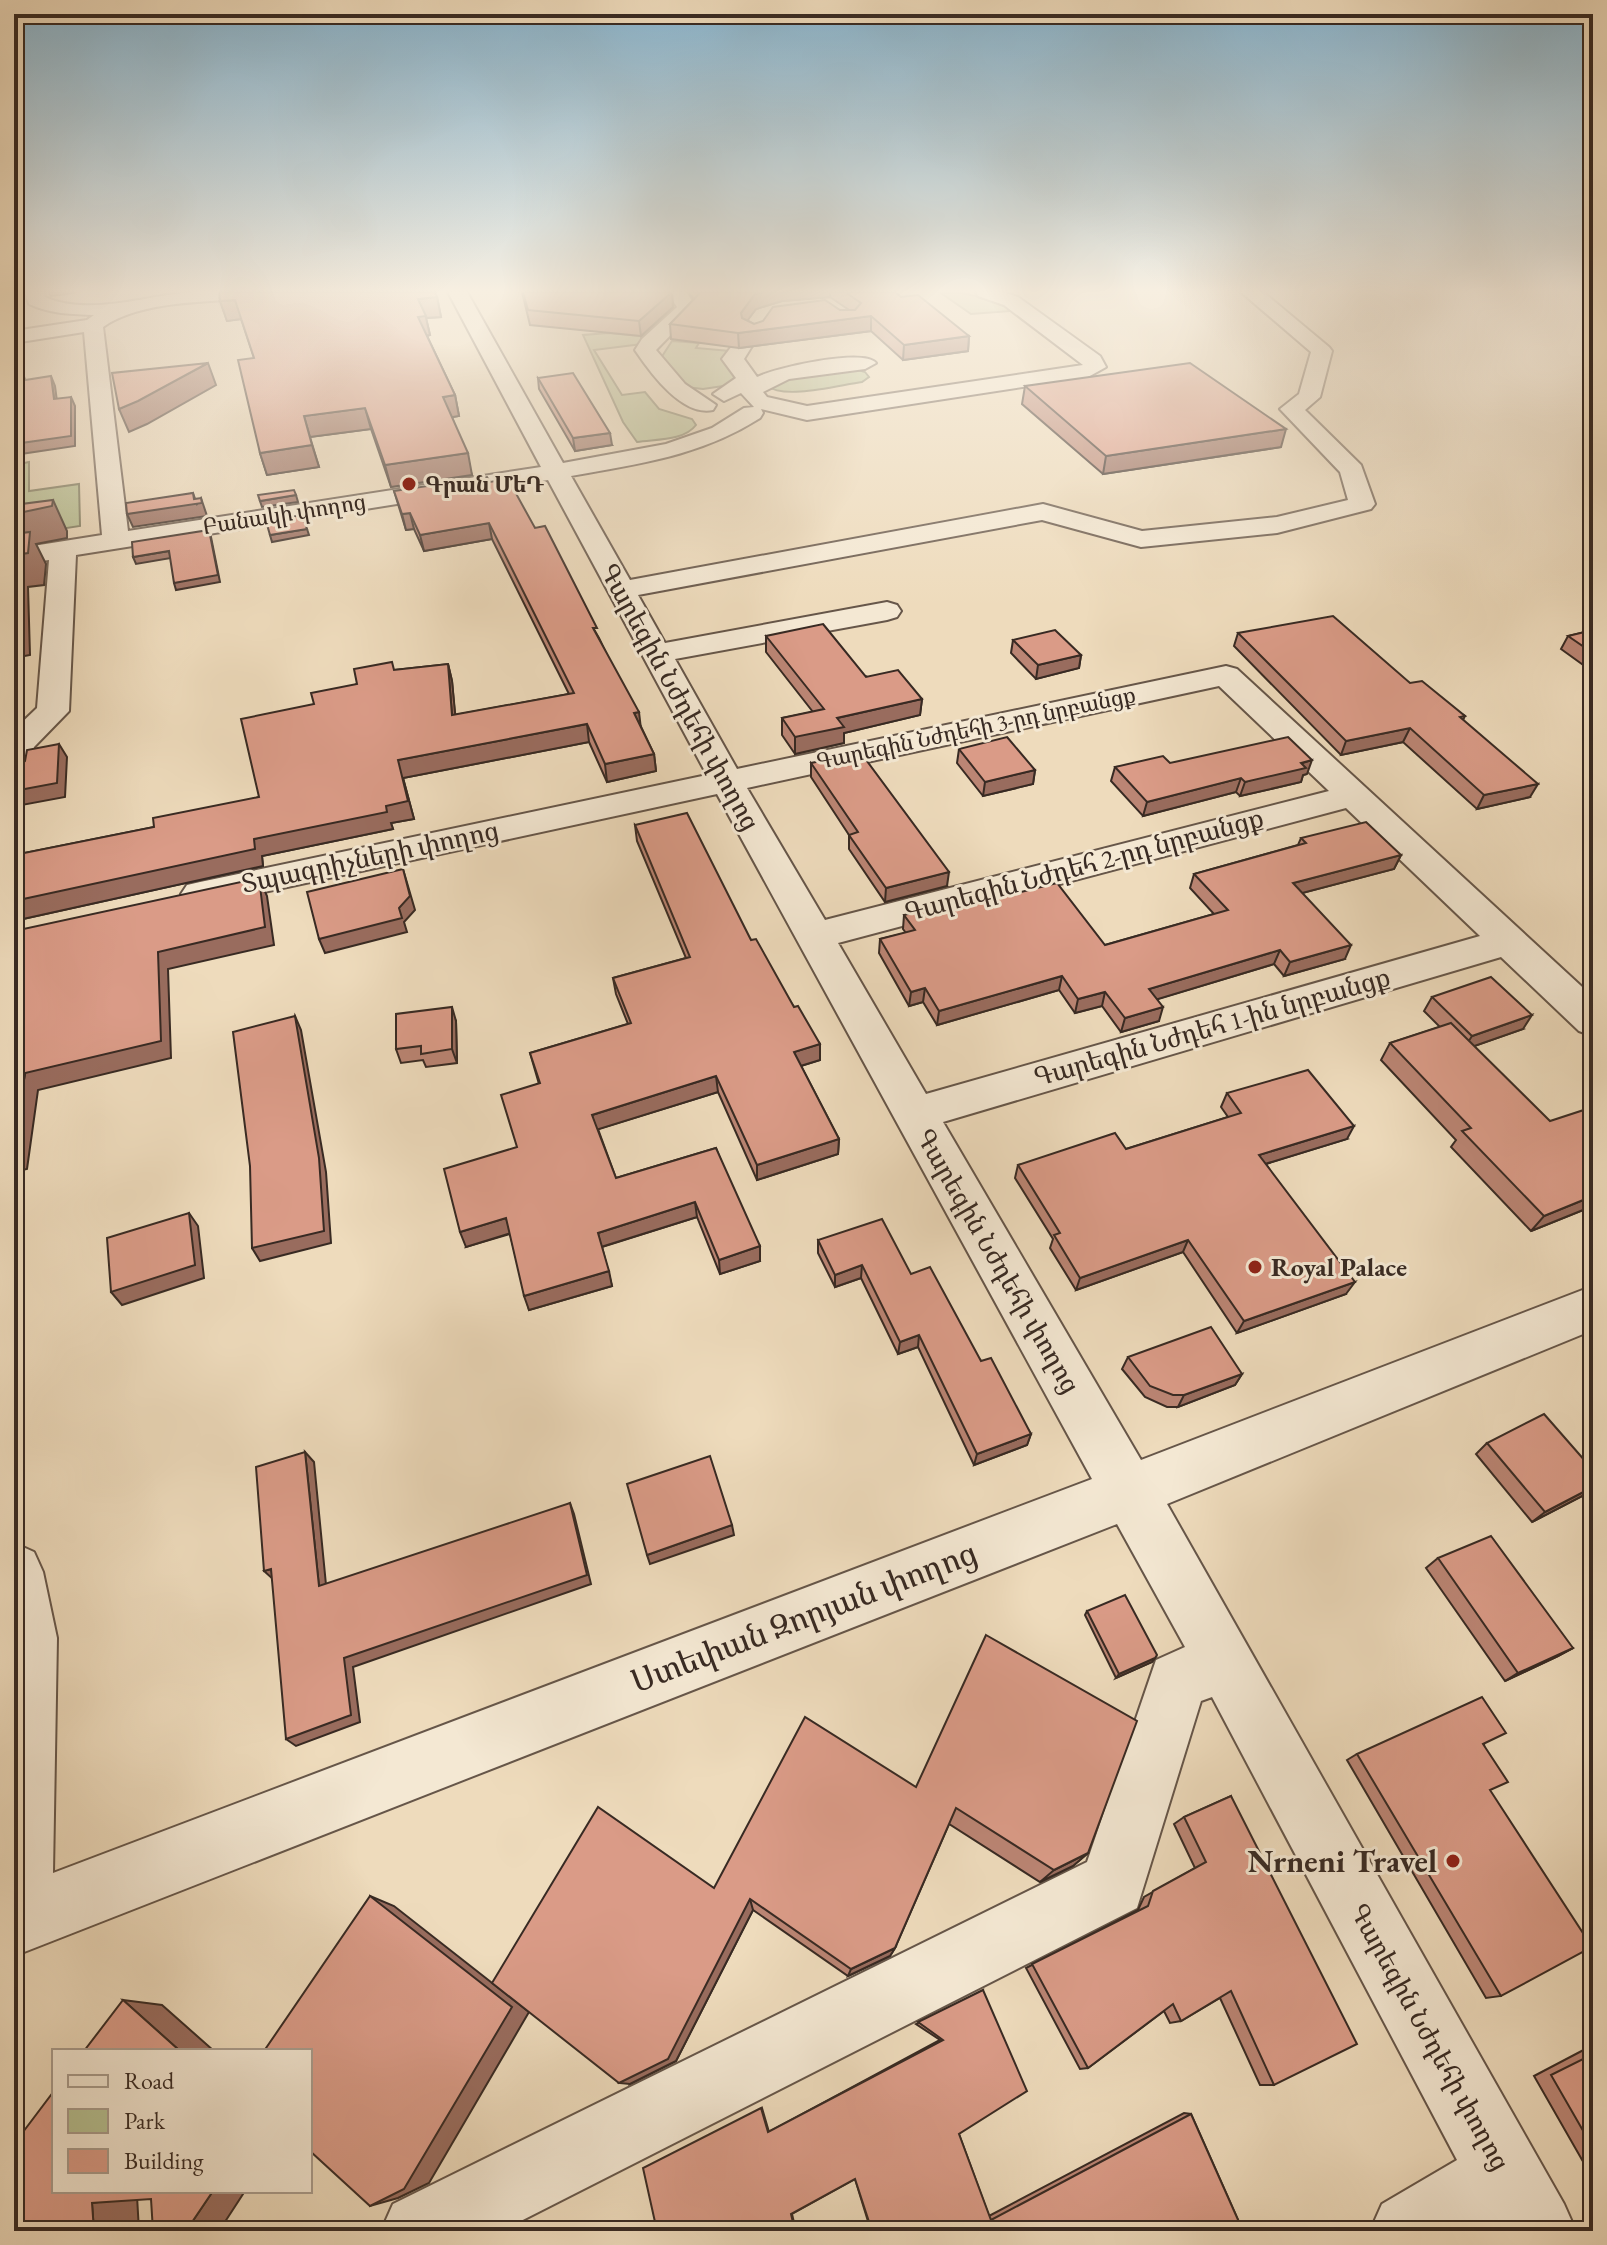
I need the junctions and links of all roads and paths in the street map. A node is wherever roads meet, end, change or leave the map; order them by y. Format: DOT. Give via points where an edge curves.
graph roads {
  1 [pos="101,397"];
  2 [pos="514,397"];
  3 [pos="661,397"];
  4 [pos="724,397"];
  5 [pos="791,397"];
  6 [pos="916,397"];
  7 [pos="1309,397"];
  8 [pos="712,405"];
  9 [pos="754,408"];
  10 [pos="807,413"];
  11 [pos="671,450"];
  12 [pos="555,472"];
  13 [pos="116,541"];
  14 [pos="63,549"];
  15 [pos="14,557"];
  16 [pos="620,590"];
  17 [pos="887,611"];
  18 [pos="656,654"];
  19 [pos="27,724"];
  20 [pos="14,773"];
  21 [pos="726,780"];
  22 [pos="1354,795"];
  23 [pos="167,901"];
  24 [pos="814,936"];
  25 [pos="1510,941"];
  26 [pos="1593,1021"];
  27 [pos="914,1114"];
  28 [pos="1593,1308"];
  29 [pos="1129,1491"];
  30 [pos="14,1572"];
  31 [pos="1225,1661"];
  32 [pos="16,1922"];
  33 [pos="1521,2202"];
  34 [pos="420,2231"];
  35 [pos="1409,2231"];
  1 -- 13 [label="street"];
  2 -- 12 [label="street, Գարեգին Նժդեհի փողոց"];
  3 -- 8 [label="street" via="681,408"];
  4 -- 8 [label="street"];
  5 -- 9 [label="street"];
  6 -- 10 [label="street"];
  7 -- 16 [label="street" via="1291,409 1352,470 1362,504 1277,525 1141,539 1043,512"];
  8 -- 9 [label="street"];
  8 -- 11 [label="street" via="698,435"];
  9 -- 10 [label="street"];
  9 -- 10 [label="street"];
  9 -- 11 [label="street, Բանակի փողոց"];
  11 -- 12 [label="street, Բանակի փողոց"];
  12 -- 13 [label="street, Բանակի փողոց"];
  12 -- 16 [label="street, Գարեգին Նժդեհի փողոց"];
  13 -- 14 [label="street, Բանակի փողոց"];
  14 -- 15 [label="street, Բանակի փողոց"];
  14 -- 19 [label="street" via="53,711"];
  16 -- 18 [label="street, Գարեգին Նժդեհի փողոց"];
  17 -- 18 [label="street"];
  18 -- 21 [label="street, Գարեգին Նժդեհի փողոց"];
  19 -- 20 [label="street"];
  21 -- 22 [label="street, Գարեգին Նժդեհի 3-րդ նրբանցք" via="1226,675"];
  21 -- 23 [label="street, Տպագրիչների փողոց"];
  21 -- 24 [label="street, Գարեգին Նժդեհի փողոց"];
  22 -- 24 [label="street, Գարեգին Նժդեհ 2-րդ նրբանցք"];
  22 -- 25 [label="street"];
  24 -- 27 [label="street, Գարեգին Նժդեհի փողոց"];
  25 -- 26 [label="street"];
  25 -- 27 [label="street, Գարեգին Նժդեհ 1-ին նրբանցք"];
  27 -- 29 [label="street, Գարեգին Նժդեհի փողոց"];
  28 -- 29 [label="street, Ստեփան Զորյան փողոց"];
  29 -- 31 [label="street, Գարեգին Նժդեհի փողոց"];
  29 -- 32 [label="street, Ստեփան Զորյան փողոց"];
  30 -- 32 [label="street" via="27,1638"];
  31 -- 33 [label="street, Գարեգին Նժդեհի փողոց"];
  31 -- 34 [label="street" via="1177,1681 1113,1884"];
  33 -- 35 [label="street"];
}
